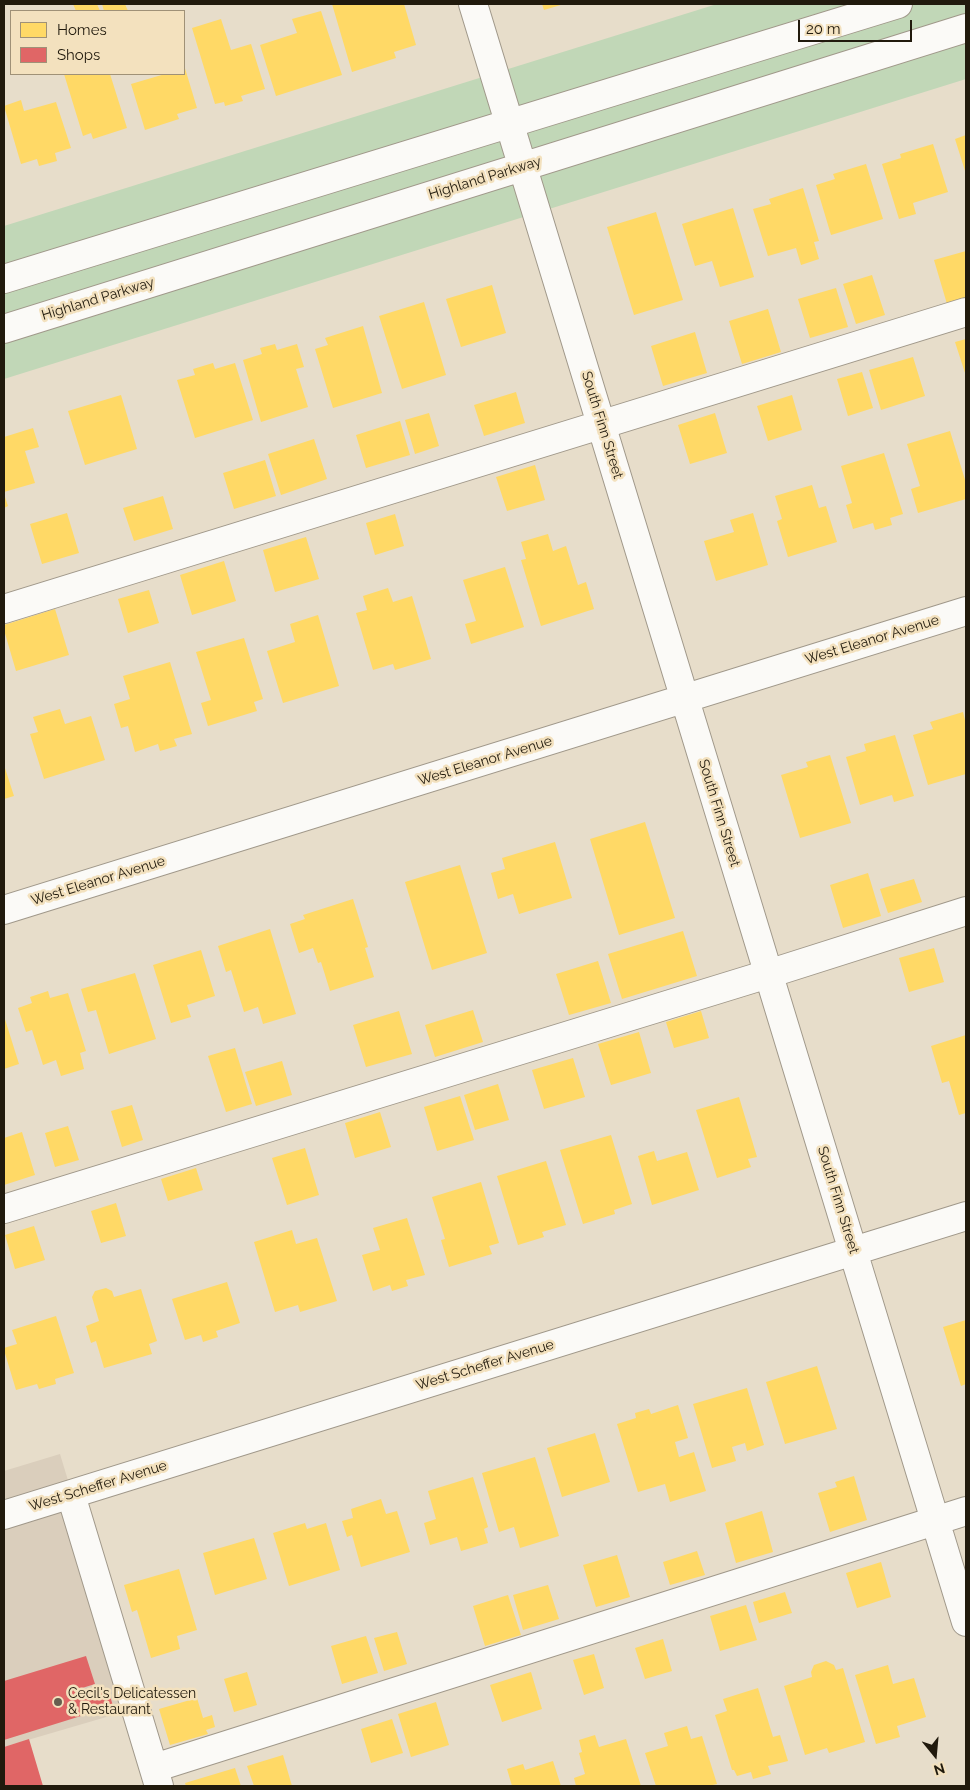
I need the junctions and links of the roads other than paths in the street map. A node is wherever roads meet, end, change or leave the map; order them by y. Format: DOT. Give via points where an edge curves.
graph roads {
  1 [pos="473,4"];
  2 [pos="898,4"];
  3 [pos="966,28"];
  4 [pos="509,123"];
  5 [pos="522,166"];
  6 [pos="4,279"];
  7 [pos="966,312"];
  8 [pos="4,329"];
  9 [pos="602,426"];
  10 [pos="4,609"];
  11 [pos="966,611"];
  12 [pos="685,698"];
  13 [pos="4,910"];
  14 [pos="966,911"];
  15 [pos="768,974"];
  16 [pos="4,1210"];
  17 [pos="966,1216"];
  18 [pos="853,1251"];
  19 [pos="71,1495"];
  20 [pos="966,1511"];
  21 [pos="4,1515"];
  22 [pos="936,1521"];
  23 [pos="966,1622"];
  24 [pos="157,1777"];
  1 -- 4 [label="street, South Finn Street"];
  2 -- 4 [label="street"];
  3 -- 5 [label="street, Highland Parkway"];
  4 -- 5 [label="street, South Finn Street"];
  4 -- 6 [label="street"];
  5 -- 8 [label="street, Highland Parkway"];
  5 -- 9 [label="street, South Finn Street"];
  7 -- 9 [label="street"];
  9 -- 10 [label="street"];
  9 -- 12 [label="street, South Finn Street"];
  11 -- 12 [label="street, West Eleanor Avenue"];
  12 -- 13 [label="street, West Eleanor Avenue"];
  12 -- 15 [label="street, South Finn Street"];
  14 -- 15 [label="street"];
  15 -- 16 [label="street"];
  15 -- 18 [label="street, South Finn Street"];
  17 -- 18 [label="street, West Scheffer Avenue"];
  18 -- 19 [label="street, West Scheffer Avenue"];
  18 -- 22 [label="street, South Finn Street"];
  19 -- 21 [label="street, West Scheffer Avenue"];
  19 -- 24 [label="street"];
  20 -- 22 [label="street"];
  22 -- 23 [label="street, South Finn Street"];
  22 -- 24 [label="street"];
}
